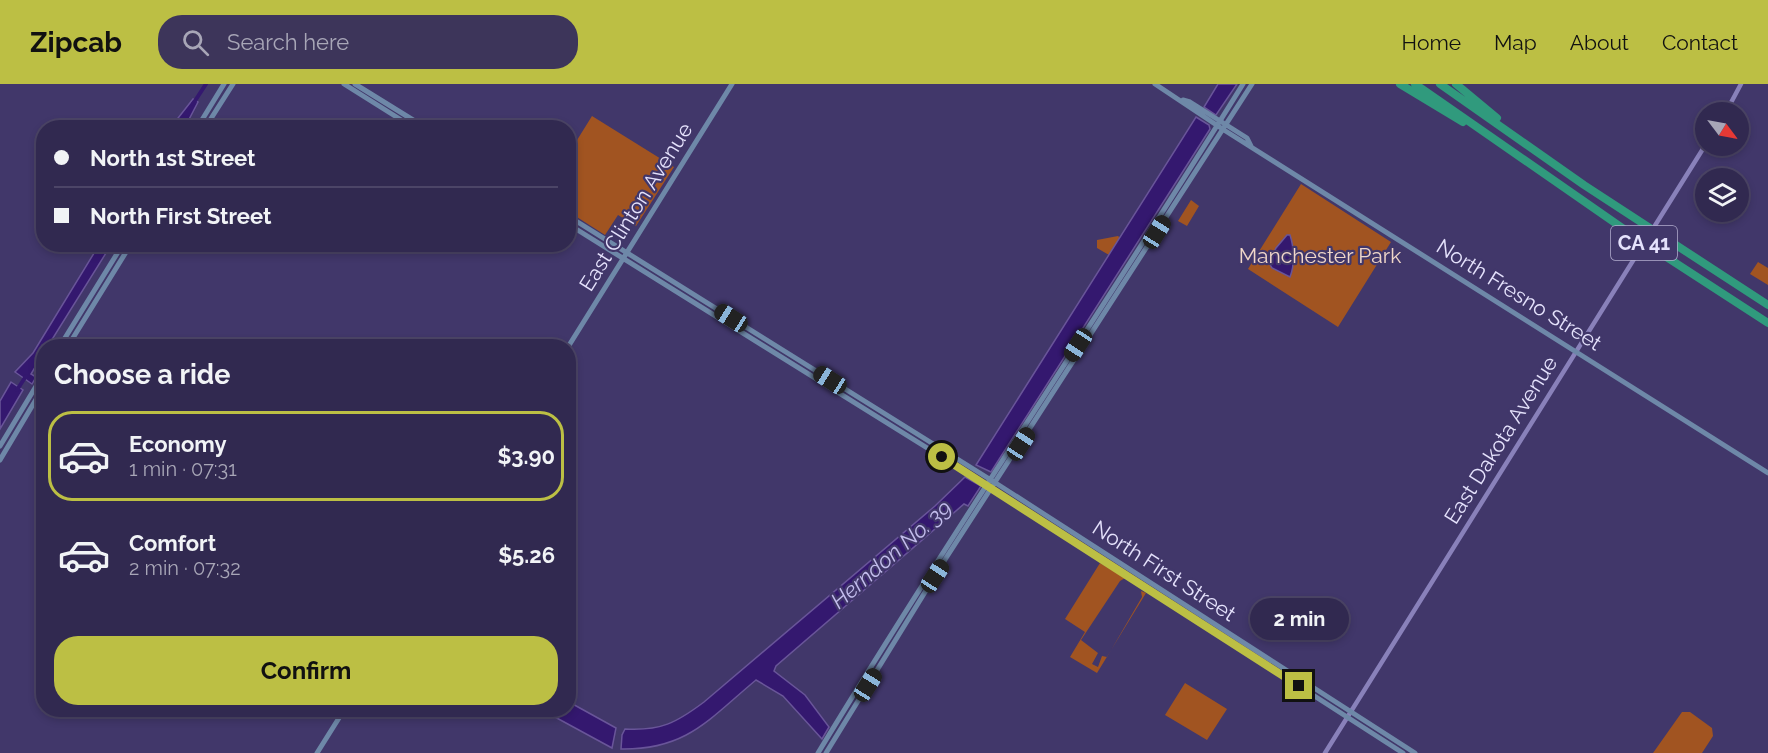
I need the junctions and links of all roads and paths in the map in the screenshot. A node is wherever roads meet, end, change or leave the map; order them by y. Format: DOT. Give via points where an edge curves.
graph roads {
  1 [pos="344,84"];
  2 [pos="356,84"];
  3 [pos="732,84"];
  4 [pos="1155,84"];
  5 [pos="1243,84"];
  6 [pos="1252,84"];
  7 [pos="1400,84"];
  8 [pos="1414,84"];
  9 [pos="1440,84"];
  10 [pos="1456,84"];
  11 [pos="1742,84"];
  12 [pos="229,85"];
  13 [pos="1732,102"];
  14 [pos="203,120"];
  15 [pos="208,120"];
  16 [pos="401,120"];
  17 [pos="413,120"];
  18 [pos="1219,123"];
  19 [pos="1225,128"];
  20 [pos="1533,147"];
  21 [pos="1198,156"];
  22 [pos="1699,156"];
  23 [pos="1523,158"];
  24 [pos="1185,191"];
  25 [pos="576,222"];
  26 [pos="576,228"];
  27 [pos="118,252"];
  28 [pos="126,252"];
  29 [pos="625,256"];
  30 [pos="673,282"];
  31 [pos="676,292"];
  32 [pos="1768,305"];
  33 [pos="1768,323"];
  34 [pos="67,339"];
  35 [pos="69,339"];
  36 [pos="573,339"];
  37 [pos="1577,351"];
  38 [pos="36,386"];
  39 [pos="36,399"];
  40 [pos="908,435"];
  41 [pos="1,444"];
  42 [pos="941,449"];
  43 [pos="0,453"];
  44 [pos="0,460"];
  45 [pos="1768,473"];
  46 [pos="975,474"];
  47 [pos="992,484"];
  48 [pos="1053,527"];
  49 [pos="1076,534"];
  50 [pos="1349,714"];
  51 [pos="340,717"];
  52 [pos="838,722"];
  53 [pos="834,740"];
  54 [pos="822,751"];
  55 [pos="317,753"];
  56 [pos="1324,753"];
  57 [pos="1403,753"];
  58 [pos="1415,753"];
  1 -- 16 [label="main road"];
  2 -- 17 [label="main road"];
  3 -- 29 [label="main road, East Clinton Avenue"];
  4 -- 18 [label="main road, North Fresno Street"];
  5 -- 18 [label="main road"];
  6 -- 19 [label="main road"];
  7 -- 23 [label="highway"];
  8 -- 23 [label="highway, CA 41"];
  9 -- 20 [label="highway, CA 41"];
  10 -- 20 [label="highway"];
  11 -- 13 [label="street"];
  12 -- 14 [label="main road"];
  12 -- 15 [label="main road"];
  18 -- 19 [label="main road, North Fresno Street"];
  18 -- 21 [label="main road"];
  19 -- 24 [label="main road"];
  19 -- 37 [label="main road, North Fresno Street"];
  20 -- 32 [label="highway, CA 41" via="1584,185"];
  21 -- 24 [label="main road" via="1184,184"];
  21 -- 47 [label="main road"];
  22 -- 37 [label="street, East Dakota Avenue"];
  23 -- 33 [label="highway, CA 41"];
  24 -- 47 [label="main road"];
  25 -- 29 [label="main road"];
  26 -- 29 [label="main road"];
  27 -- 34 [label="main road"];
  28 -- 35 [label="main road"];
  29 -- 30 [label="main road"];
  29 -- 31 [label="main road"];
  29 -- 36 [label="main road, East Clinton Avenue"];
  30 -- 31 [label="main road"];
  30 -- 42 [label="main road"];
  31 -- 40 [label="main road"];
  37 -- 45 [label="main road, North Fresno Street"];
  37 -- 50 [label="street, East Dakota Avenue"];
  38 -- 41 [label="main road"];
  39 -- 44 [label="main road"];
  40 -- 42 [label="main road"];
  40 -- 46 [label="main road"];
  41 -- 43 [label="main road" via="4,447"];
  42 -- 46 [label="main road"];
  46 -- 47 [label="main road, North First Street"];
  47 -- 48 [label="main road, North First Street"];
  47 -- 49 [label="main road, North First Street"];
  47 -- 52 [label="main road" via="935,564"];
  47 -- 53 [label="main road"];
  48 -- 49 [label="main road"];
  48 -- 50 [label="main road, North First Street"];
  49 -- 50 [label="main road, North First Street"];
  50 -- 56 [label="street, East Dakota Avenue"];
  50 -- 57 [label="main road, North First Street"];
  50 -- 58 [label="main road, North First Street"];
  51 -- 55 [label="main road"];
  52 -- 53 [label="main road"];
  52 -- 54 [label="main road"];
  53 -- 54 [label="main road"];
}
